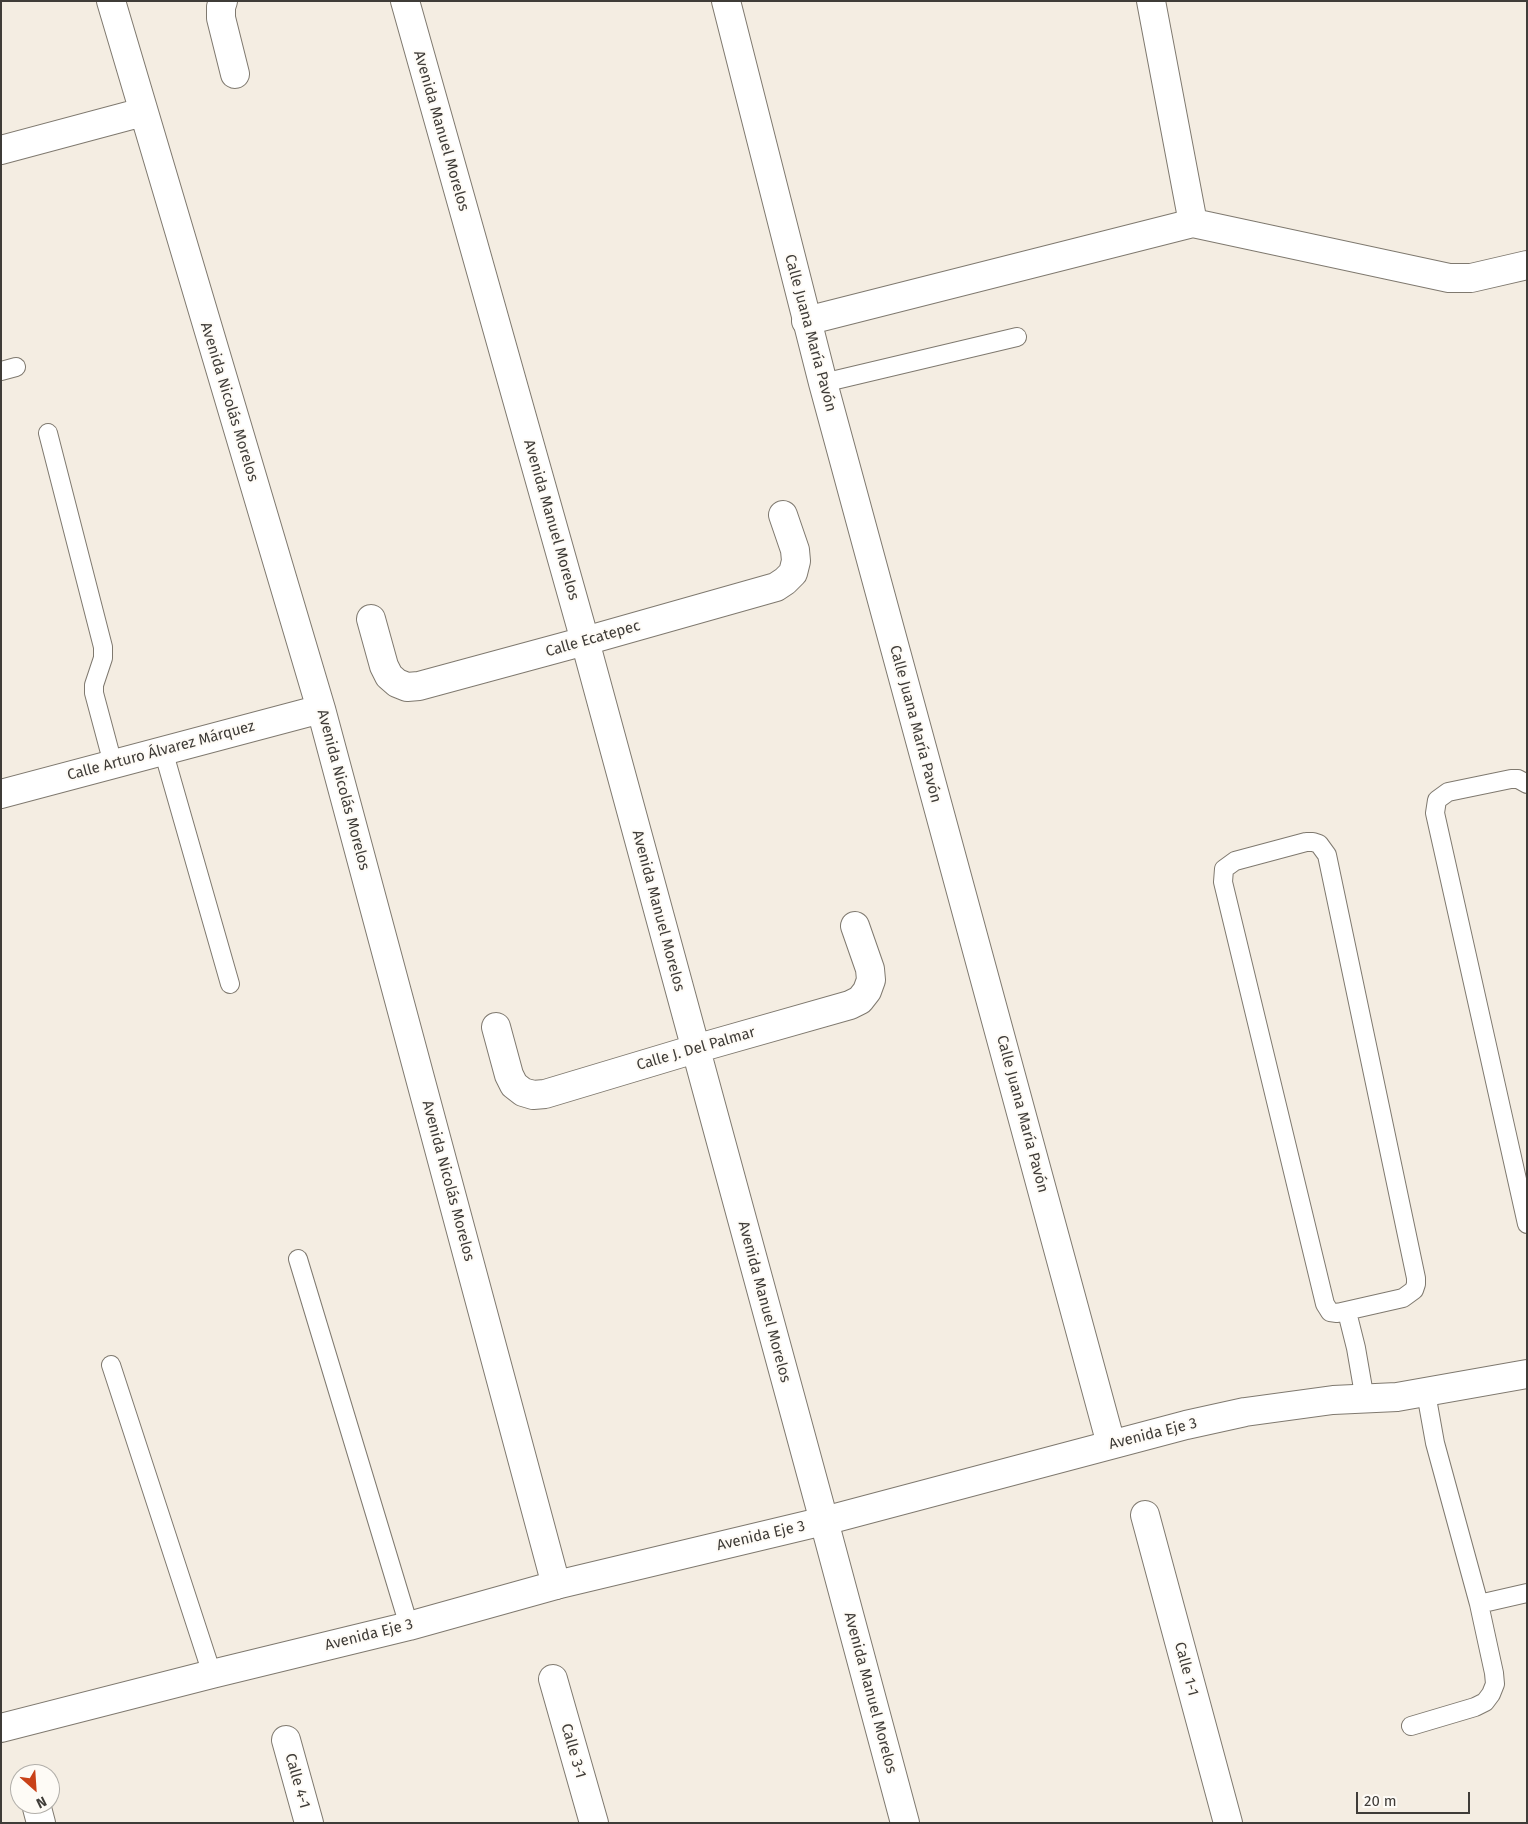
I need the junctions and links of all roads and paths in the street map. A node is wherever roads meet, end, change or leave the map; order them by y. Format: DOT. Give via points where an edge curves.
graph roads {
  1 [pos="111,1"];
  2 [pos="223,1"];
  3 [pos="405,1"];
  4 [pos="726,1"];
  5 [pos="1151,1"];
  6 [pos="235,74"];
  7 [pos="143,112"];
  8 [pos="1,150"];
  9 [pos="1193,223"];
  10 [pos="1527,265"];
  11 [pos="806,321"];
  12 [pos="1017,337"];
  13 [pos="823,383"];
  14 [pos="48,433"];
  15 [pos="783,515"];
  16 [pos="372,620"];
  17 [pos="585,641"];
  18 [pos="321,709"];
  19 [pos="163,750"];
  20 [pos="113,764"];
  21 [pos="1527,784"];
  22 [pos="1,794"];
  23 [pos="855,926"];
  24 [pos="230,984"];
  25 [pos="496,1028"];
  26 [pos="695,1049"];
  27 [pos="1527,1224"];
  28 [pos="298,1259"];
  29 [pos="1347,1312"];
  30 [pos="111,1365"];
  31 [pos="1527,1374"];
  32 [pos="1426,1393"];
  33 [pos="1365,1400"];
  34 [pos="1111,1444"];
  35 [pos="1144,1515"];
  36 [pos="824,1520"];
  37 [pos="556,1585"];
  38 [pos="1527,1593"];
  39 [pos="1479,1604"];
  40 [pos="409,1626"];
  41 [pos="212,1674"];
  42 [pos="553,1679"];
  43 [pos="2,1724"];
  44 [pos="1411,1726"];
  45 [pos="286,1740"];
  46 [pos="309,1823"];
  47 [pos="594,1823"];
  48 [pos="904,1823"];
  49 [pos="1228,1823"];
  1 -- 7 [label="street, Avenida Nicolás Morelos"];
  2 -- 6 [label="street" via="221,18"];
  3 -- 17 [label="street, Avenida Manuel Morelos"];
  4 -- 11 [label="street, Calle Juana María Pavón"];
  5 -- 9 [label="street"];
  7 -- 8 [label="street"];
  7 -- 18 [label="street, Avenida Nicolás Morelos"];
  9 -- 10 [label="street" via="1450,278 1471,278"];
  9 -- 11 [label="street"];
  11 -- 13 [label="street, Calle Juana María Pavón"];
  12 -- 13 [label="lane"];
  13 -- 34 [label="street, Calle Juana María Pavón"];
  14 -- 20 [label="lane" via="103,647 94,692"];
  15 -- 17 [label="street, Calle Ecatepec" via="796,562 786,581 776,587"];
  16 -- 17 [label="street, Calle Ecatepec" via="389,676 397,684 407,687"];
  17 -- 26 [label="street, Avenida Manuel Morelos"];
  18 -- 19 [label="street, Calle Arturo Álvarez Márquez"];
  18 -- 37 [label="street, Avenida Nicolás Morelos"];
  19 -- 20 [label="street, Calle Arturo Álvarez Márquez"];
  19 -- 24 [label="lane"];
  20 -- 22 [label="street, Calle Arturo Álvarez Márquez"];
  21 -- 27 [label="lane" via="1511,779 1448,792 1437,800 1435,813"];
  23 -- 26 [label="street, Calle J. Del Palmar" via="871,980 860,1000"];
  25 -- 26 [label="street, Calle J. Del Palmar" via="514,1085 533,1095"];
  26 -- 36 [label="street, Avenida Manuel Morelos"];
  28 -- 40 [label="lane"];
  29 -- 29 [label="lane" via="1403,1298 1414,1290 1416,1278 1327,855 1319,844 1312,842 1235,861 1224,869 1223,882 1325,1304 1333,1313"];
  29 -- 33 [label="lane"];
  30 -- 41 [label="lane"];
  31 -- 32 [label="street, Avenida Eje 3"];
  32 -- 33 [label="street, Avenida Eje 3"];
  32 -- 39 [label="lane" via="1435,1443"];
  33 -- 34 [label="street, Avenida Eje 3" via="1333,1400 1246,1412"];
  34 -- 36 [label="street, Avenida Eje 3"];
  35 -- 49 [label="street, Calle 1-1"];
  36 -- 37 [label="street, Avenida Eje 3"];
  36 -- 48 [label="street, Avenida Manuel Morelos"];
  37 -- 40 [label="street, Avenida Eje 3"];
  38 -- 39 [label="lane"];
  39 -- 44 [label="lane" via="1494,1673 1495,1684 1491,1694 1475,1707"];
  40 -- 41 [label="street, Avenida Eje 3"];
  41 -- 43 [label="street, Avenida Eje 3"];
  42 -- 47 [label="street, Calle 3-1"];
  45 -- 46 [label="street, Calle 4-1"];
}
